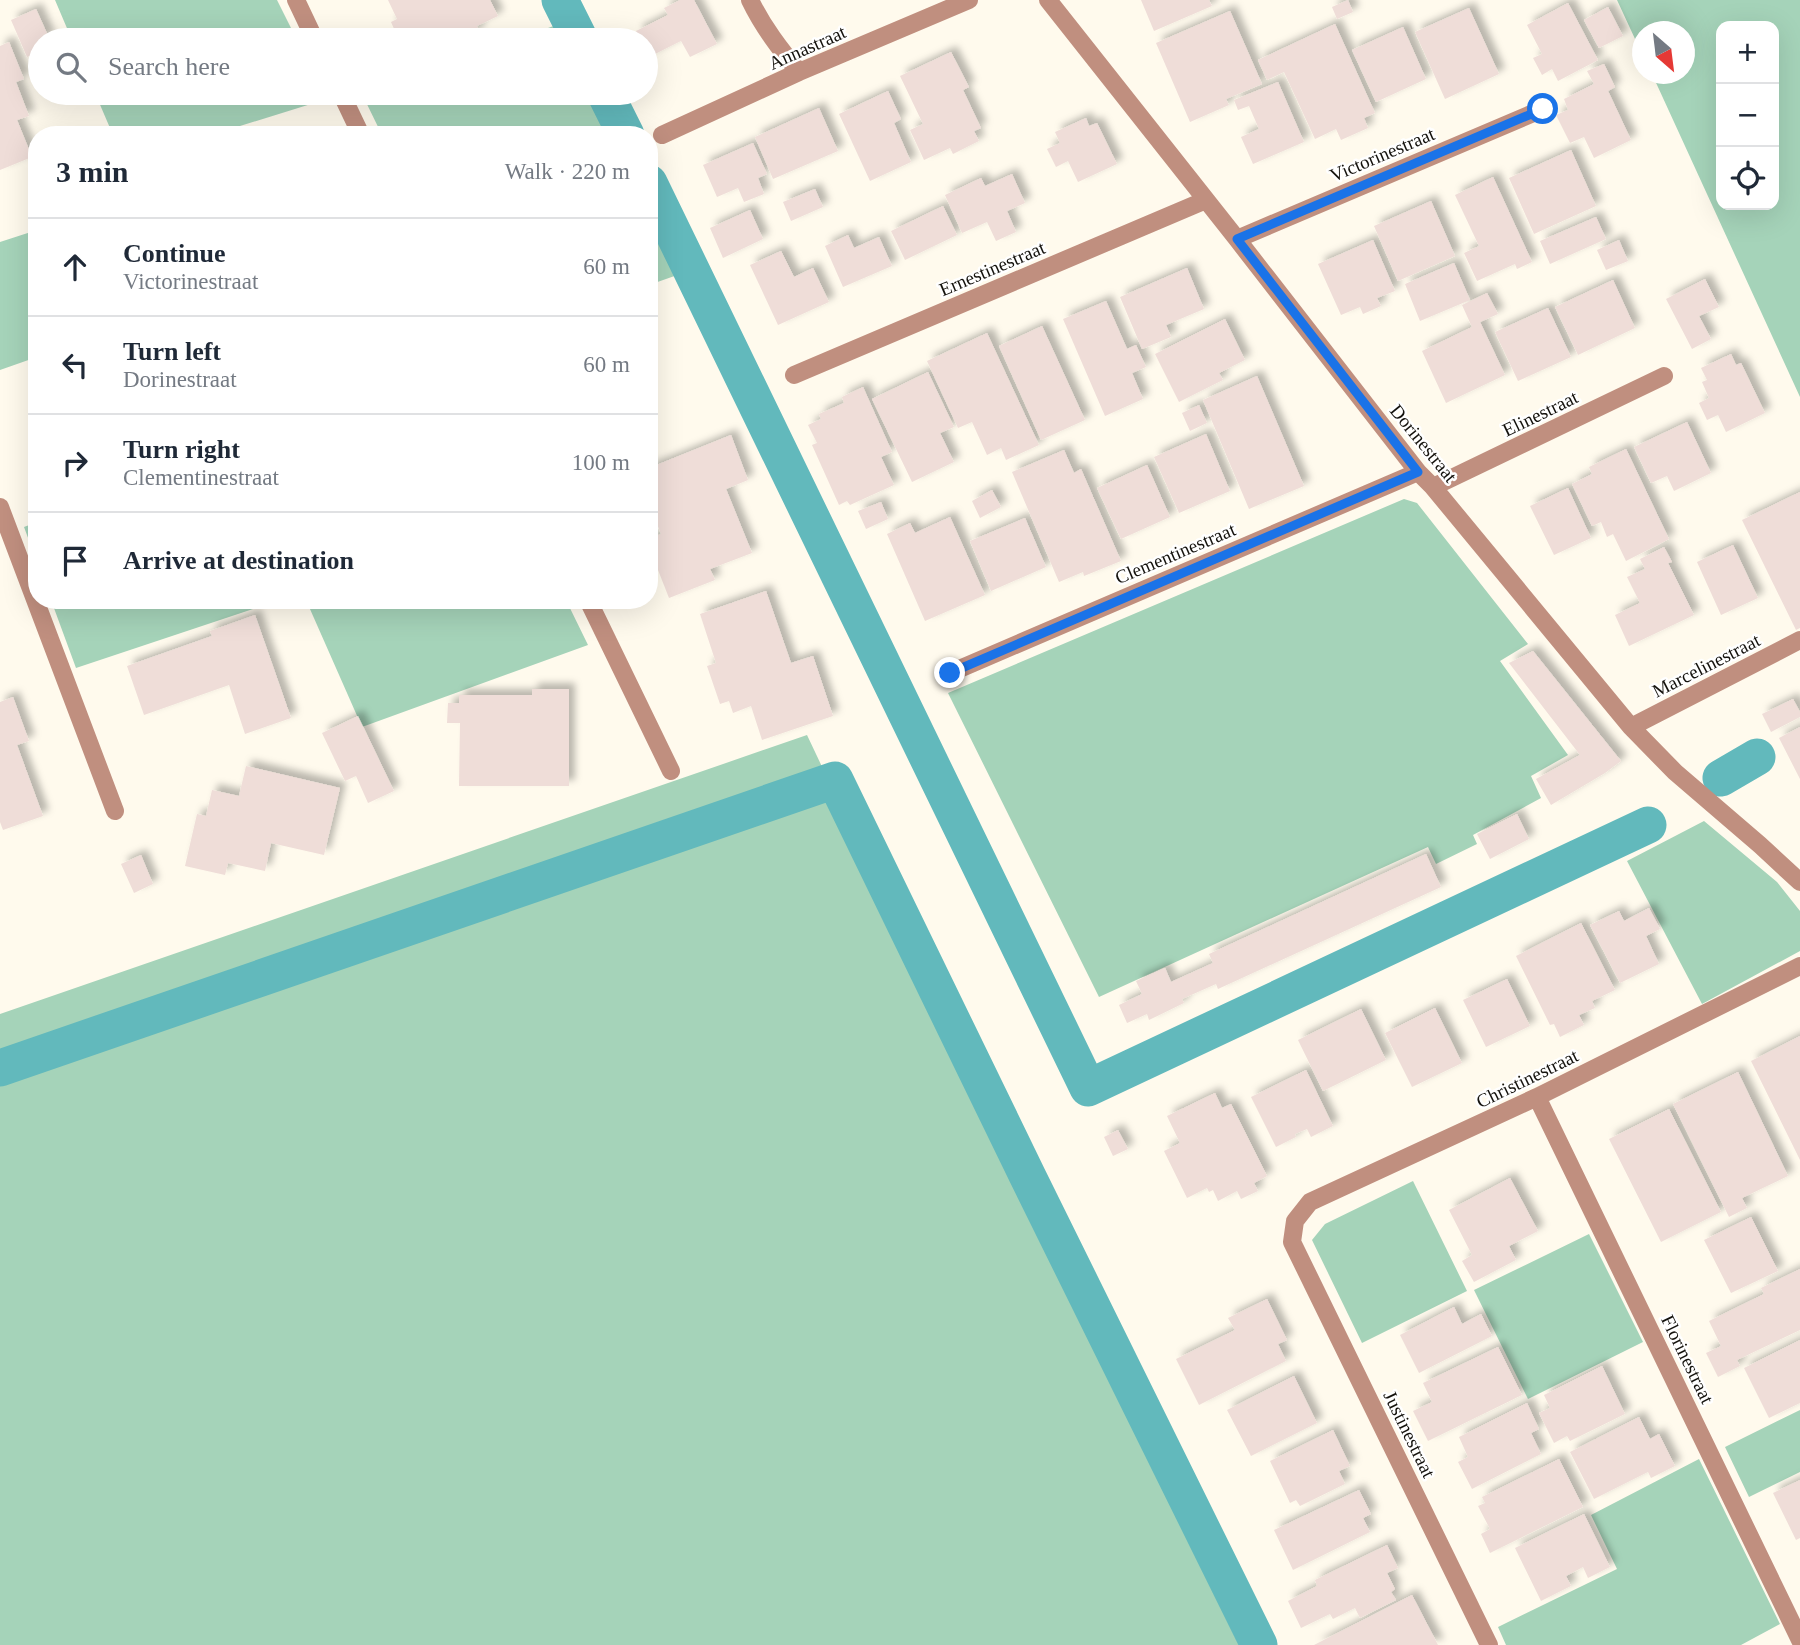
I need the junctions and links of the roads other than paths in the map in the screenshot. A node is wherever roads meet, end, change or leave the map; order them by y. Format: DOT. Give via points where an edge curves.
graph roads {
  1 [pos="296,0"];
  2 [pos="750,0"];
  3 [pos="969,0"];
  4 [pos="1048,0"];
  5 [pos="309,28"];
  6 [pos="799,72"];
  7 [pos="347,105"];
  8 [pos="1543,109"];
  9 [pos="357,126"];
  10 [pos="662,135"];
  11 [pos="1206,200"];
  12 [pos="1237,239"];
  13 [pos="794,375"];
  14 [pos="1664,376"];
  15 [pos="1418,472"];
  16 [pos="1433,487"];
  17 [pos="0,507"];
  18 [pos="28,581"];
  19 [pos="39,609"];
  20 [pos="592,609"];
  21 [pos="1800,640"];
  22 [pos="950,673"];
  23 [pos="1631,727"];
  24 [pos="671,771"];
  25 [pos="115,811"];
  26 [pos="1800,882"];
  27 [pos="1800,967"];
  28 [pos="1537,1097"];
  29 [pos="1292,1242"];
  30 [pos="1800,1640"];
  31 [pos="1489,1645"];
  1 -- 5 [label="street"];
  2 -- 6 [label="street" via="776,45"];
  3 -- 6 [label="street, Annastraat"];
  4 -- 11 [label="street, Dorinestraat"];
  6 -- 10 [label="street, Annastraat"];
  7 -- 9 [label="street"];
  8 -- 12 [label="street, Victorinestraat"];
  11 -- 12 [label="street, Dorinestraat"];
  11 -- 13 [label="street, Ernestinestraat"];
  12 -- 15 [label="street, Dorinestraat"];
  14 -- 16 [label="street, Elinestraat"];
  15 -- 16 [label="street, Dorinestraat"];
  15 -- 22 [label="street, Clementinestraat"];
  16 -- 23 [label="street, Dorinestraat"];
  17 -- 18 [label="street"];
  19 -- 25 [label="street"];
  20 -- 24 [label="street"];
  21 -- 23 [label="street, Marcelinestraat"];
  23 -- 26 [label="street, Dorinestraat"];
  27 -- 28 [label="street, Christinestraat"];
  28 -- 29 [label="street, Christinestraat" via="1310,1202 1295,1221"];
  28 -- 30 [label="street, Florinestraat"];
  29 -- 31 [label="street, Justinestraat"];
}
